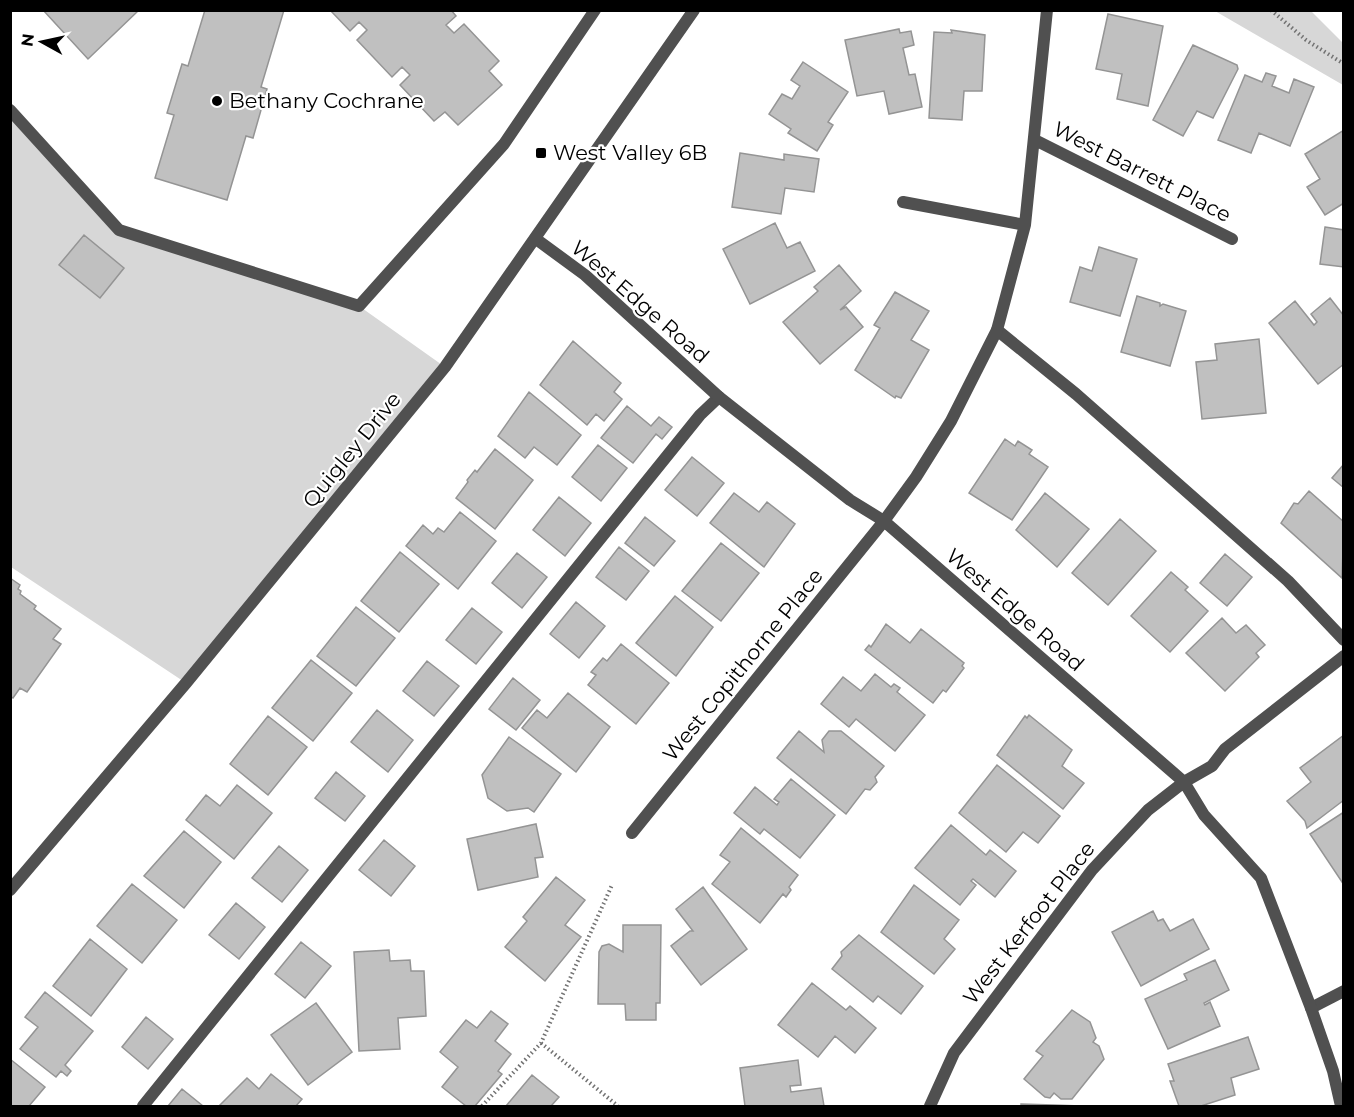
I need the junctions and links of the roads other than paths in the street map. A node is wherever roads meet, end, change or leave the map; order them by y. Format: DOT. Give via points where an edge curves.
graph roads {
  1 [pos="595,10"];
  2 [pos="694,10"];
  3 [pos="1047,10"];
  4 [pos="10,110"];
  5 [pos="1035,140"];
  6 [pos="903,202"];
  7 [pos="1025,225"];
  8 [pos="536,239"];
  9 [pos="1232,239"];
  10 [pos="997,330"];
  11 [pos="719,397"];
  12 [pos="884,522"];
  13 [pos="1344,640"];
  14 [pos="1344,656"];
  15 [pos="1184,782"];
  16 [pos="632,833"];
  17 [pos="10,890"];
  18 [pos="1344,992"];
  19 [pos="1311,1008"];
  20 [pos="143,1107"];
  21 [pos="930,1107"];
  22 [pos="1341,1107"];
  1 -- 4 [label="street" via="504,144 359,306 119,230"];
  2 -- 8 [label="street, Quigley Drive"];
  3 -- 5 [label="street, West Copithorne Place"];
  5 -- 7 [label="street, West Copithorne Place"];
  5 -- 9 [label="street, West Barrett Place"];
  6 -- 7 [label="street"];
  7 -- 10 [label="street, West Copithorne Place"];
  8 -- 11 [label="street, West Edge Road" via="585,275"];
  8 -- 17 [label="street, Quigley Drive" via="438,376"];
  10 -- 12 [label="street, West Copithorne Place" via="951,421"];
  10 -- 13 [label="street" via="1076,394 1288,581"];
  11 -- 12 [label="street, West Edge Road"];
  11 -- 20 [label="street" via="700,415"];
  12 -- 15 [label="street, West Edge Road"];
  12 -- 16 [label="street, West Copithorne Place"];
  14 -- 15 [label="street, West Kerfoot Place" via="1225,749 1212,766"];
  15 -- 19 [label="street, West Edge Road" via="1204,815 1261,878"];
  15 -- 21 [label="street, West Kerfoot Place" via="1148,810 1092,870 954,1053"];
  18 -- 19 [label="street"];
  19 -- 22 [label="street, West Edge Road"];
}
